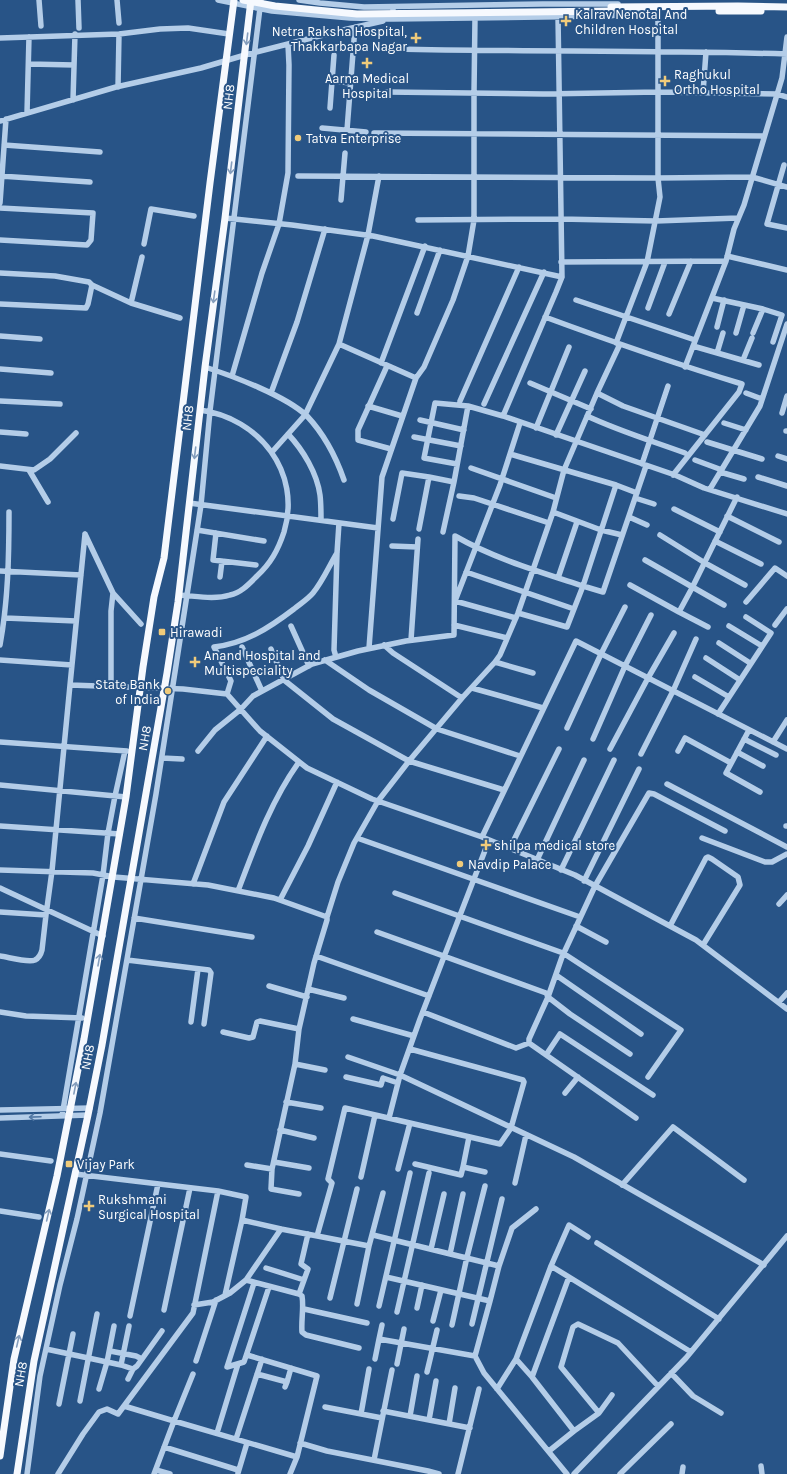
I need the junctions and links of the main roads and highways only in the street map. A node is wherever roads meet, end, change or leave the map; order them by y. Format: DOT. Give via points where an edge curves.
graph roads {
  1 [pos="242,0"];
  2 [pos="261,0"];
  3 [pos="233,1"];
  4 [pos="251,3"];
  5 [pos="692,3"];
  6 [pos="738,3"];
  7 [pos="787,7"];
  8 [pos="612,9"];
  9 [pos="646,9"];
  10 [pos="787,11"];
  11 [pos="3,1407"];
  12 [pos="0,1456"];
  13 [pos="17,1474"];
  1 -- 8 [label="main road, bridge" via="357,14"];
  2 -- 8 [label="main road, bridge" via="357,10"];
  11 -- 3 [label="main road, NH8, one-way" via="8,1375 57,1176 65,1116 88,1018 114,877 126,797 129,751 154,597 164,558"];
  4 -- 13 [label="main road, NH8, one-way" via="204,367 168,688 89,1111 34,1361"];
  5 -- 6 [label="main road"];
  5 -- 9 [label="main road"];
  6 -- 7 [label="main road"];
  8 -- 9 [label="main road"];
  9 -- 10 [label="main road"];
  11 -- 12 [label="main road, NH8"];
}
